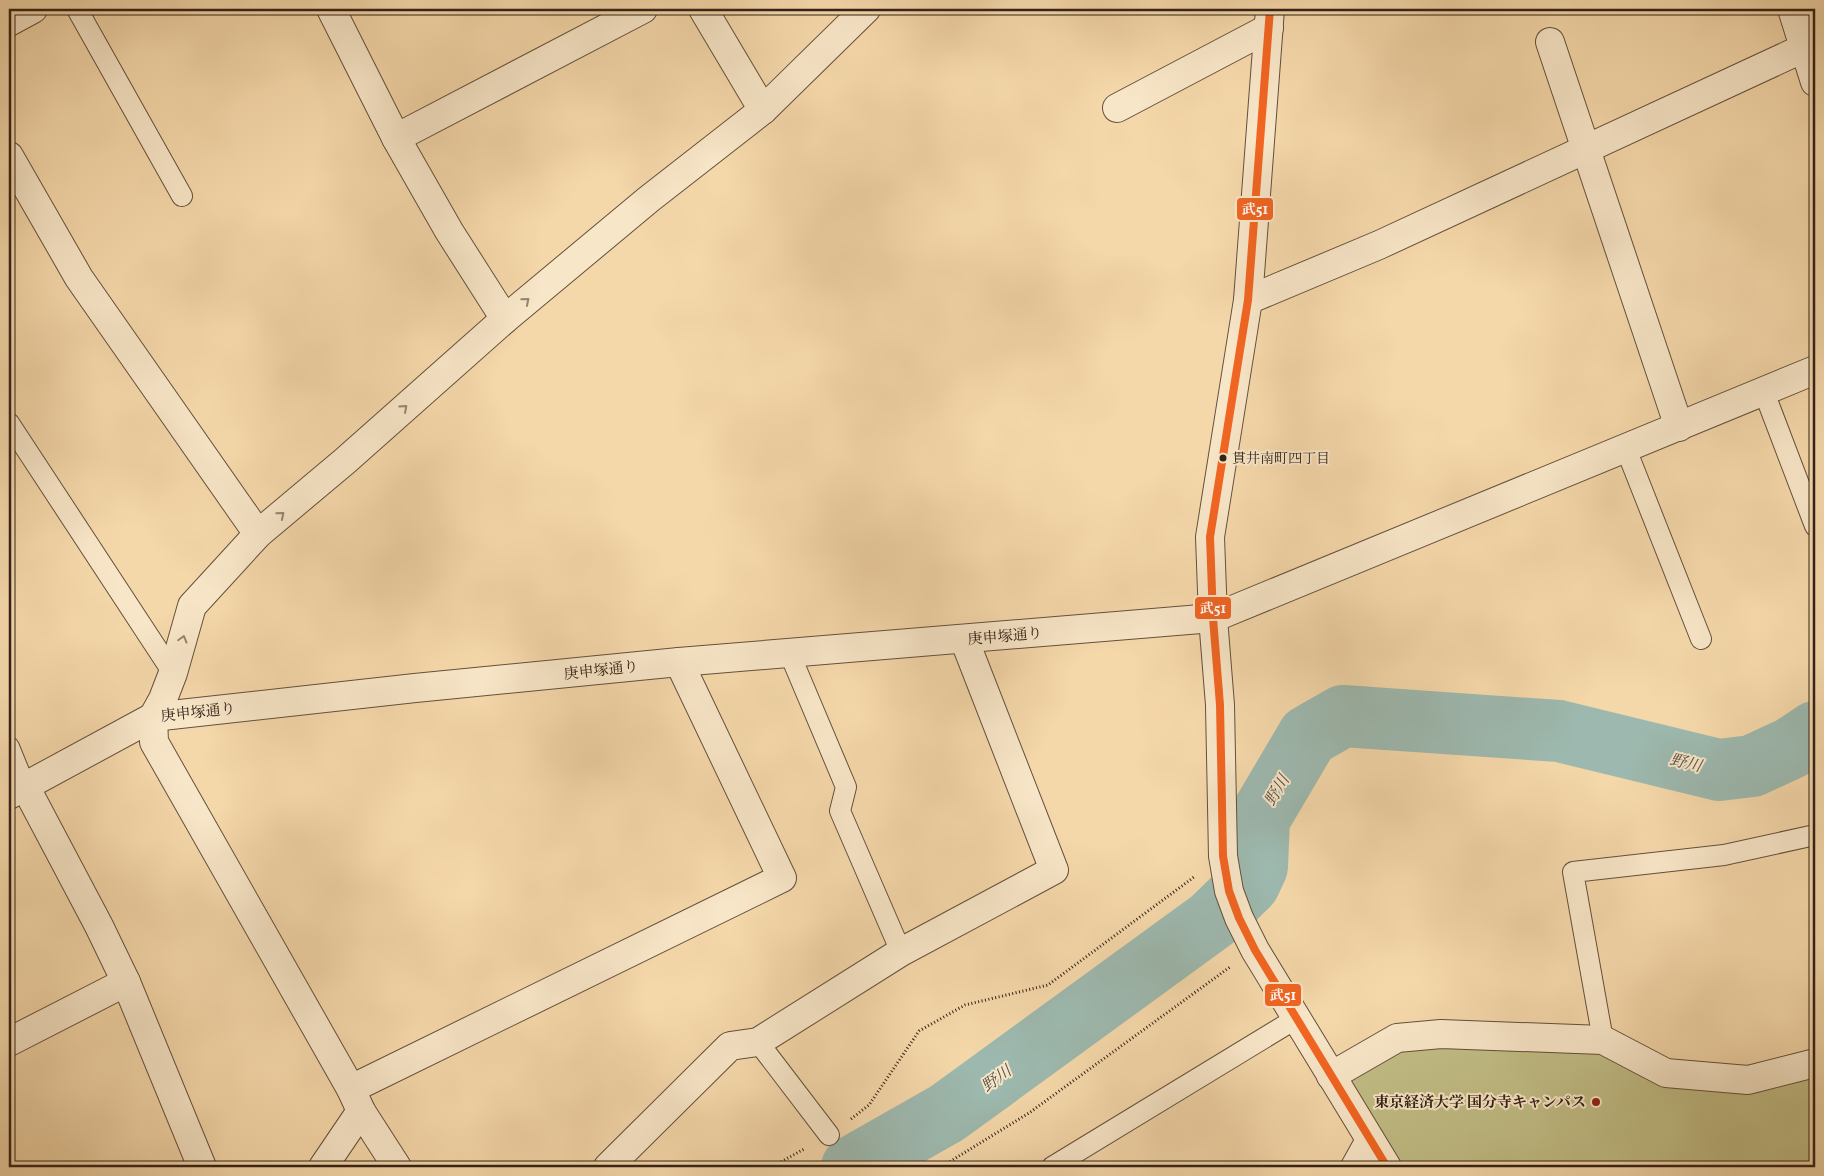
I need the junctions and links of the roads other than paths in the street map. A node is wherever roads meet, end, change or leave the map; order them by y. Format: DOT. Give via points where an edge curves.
graph roads {
  1 [pos="33,9"];
  2 [pos="77,9"];
  3 [pos="331,9"];
  4 [pos="643,9"];
  5 [pos="703,9"];
  6 [pos="866,9"];
  7 [pos="1792,9"];
  8 [pos="1270,18"];
  9 [pos="9,22"];
  10 [pos="1550,42"];
  11 [pos="1804,48"];
  12 [pos="1815,82"];
  13 [pos="1117,108"];
  14 [pos="763,110"];
  15 [pos="396,138"];
  16 [pos="1587,148"];
  17 [pos="9,156"];
  18 [pos="182,196"];
  19 [pos="1248,300"];
  20 [pos="505,319"];
  21 [pos="1815,370"];
  22 [pos="1764,392"];
  23 [pos="9,423"];
  24 [pos="1679,427"];
  25 [pos="1626,449"];
  26 [pos="1815,526"];
  27 [pos="258,534"];
  28 [pos="1213,618"];
  29 [pos="964,639"];
  30 [pos="1701,639"];
  31 [pos="789,652"];
  32 [pos="679,662"];
  33 [pos="173,673"];
  34 [pos="153,717"];
  35 [pos="9,747"];
  36 [pos="17,790"];
  37 [pos="1815,835"];
  38 [pos="901,952"];
  39 [pos="126,982"];
  40 [pos="1297,1018"];
  41 [pos="1603,1040"];
  42 [pos="9,1042"];
  43 [pos="758,1042"];
  44 [pos="1815,1063"];
  45 [pos="1331,1076"];
  46 [pos="356,1100"];
  47 [pos="829,1136"];
  48 [pos="1370,1140"];
  49 [pos="202,1167"];
  50 [pos="323,1167"];
  51 [pos="396,1167"];
  52 [pos="608,1167"];
  53 [pos="1052,1167"];
  54 [pos="1355,1167"];
  55 [pos="1387,1167"];
  1 -- 9 [label="street"];
  2 -- 18 [label="lane"];
  3 -- 15 [label="street"];
  4 -- 15 [label="street"];
  5 -- 14 [label="street"];
  6 -- 14 [label="street"];
  7 -- 11 [label="street"];
  8 -- 13 [label="street"];
  8 -- 19 [label="street"];
  10 -- 16 [label="street"];
  11 -- 12 [label="street"];
  11 -- 16 [label="street"];
  20 -- 14 [label="street, one-way" via="649,199"];
  15 -- 20 [label="street" via="449,231"];
  16 -- 19 [label="street" via="1379,245"];
  16 -- 24 [label="street"];
  17 -- 27 [label="street" via="79,278"];
  19 -- 28 [label="street" via="1210,537"];
  27 -- 20 [label="street, one-way"];
  21 -- 22 [label="street, 庚申塚通り"];
  22 -- 24 [label="street, 庚申塚通り"];
  22 -- 26 [label="lane"];
  23 -- 33 [label="lane"];
  24 -- 25 [label="street, 庚申塚通り"];
  25 -- 28 [label="street, 庚申塚通り"];
  25 -- 30 [label="lane"];
  33 -- 27 [label="street, one-way" via="192,606"];
  28 -- 29 [label="street, 庚申塚通り"];
  28 -- 40 [label="street" via="1220,705 1224,863 1229,891 1253,945"];
  29 -- 31 [label="street, 庚申塚通り"];
  29 -- 38 [label="street" via="1054,870"];
  31 -- 32 [label="street, 庚申塚通り"];
  31 -- 38 [label="lane" via="846,787 840,811"];
  32 -- 34 [label="street, 庚申塚通り"];
  32 -- 46 [label="street" via="782,878"];
  33 -- 34 [label="street"];
  34 -- 36 [label="street, 庚申塚通り"];
  34 -- 46 [label="street" via="154,742"];
  35 -- 36 [label="lane"];
  36 -- 39 [label="street" via="99,926"];
  37 -- 41 [label="lane" via="1724,855 1573,872"];
  38 -- 43 [label="street"];
  39 -- 42 [label="street"];
  39 -- 49 [label="street"];
  40 -- 45 [label="street"];
  40 -- 53 [label="lane"];
  41 -- 44 [label="street" via="1666,1073 1748,1080"];
  41 -- 45 [label="street" via="1441,1034 1397,1038"];
  43 -- 47 [label="lane"];
  43 -- 52 [label="street" via="730,1046"];
  45 -- 48 [label="street"];
  46 -- 50 [label="street"];
  46 -- 51 [label="street"];
  48 -- 54 [label="street"];
  48 -- 55 [label="street"];
}
